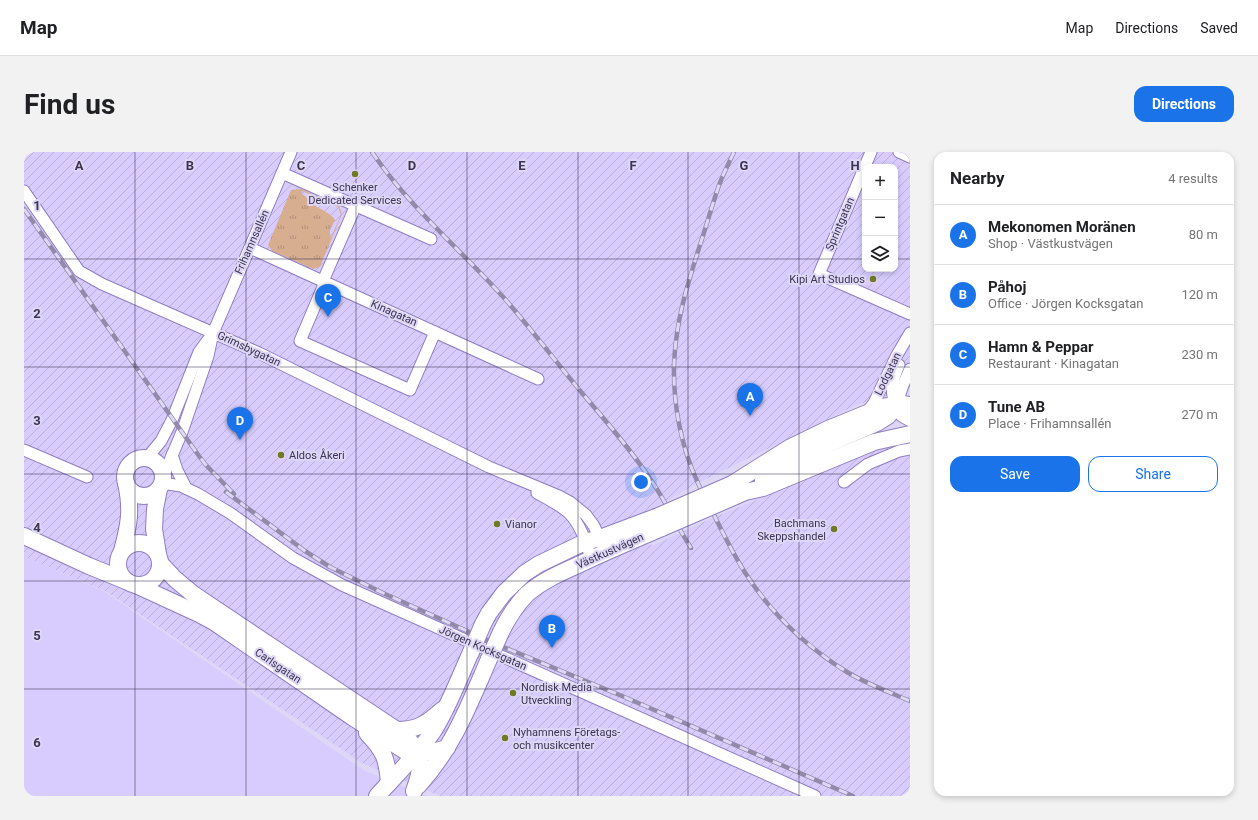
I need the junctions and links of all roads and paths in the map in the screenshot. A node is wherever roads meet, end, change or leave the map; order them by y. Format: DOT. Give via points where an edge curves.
graph roads {
  1 [pos="291,152"];
  2 [pos="871,152"];
  3 [pos="899,152"];
  4 [pos="910,157"];
  5 [pos="282,173"];
  6 [pos="24,191"];
  7 [pos="356,205"];
  8 [pos="431,239"];
  9 [pos="250,248"];
  10 [pos="324,282"];
  11 [pos="910,314"];
  12 [pos="435,332"];
  13 [pos="212,333"];
  14 [pos="910,334"];
  15 [pos="910,369"];
  16 [pos="538,379"];
  17 [pos="903,405"];
  18 [pos="866,413"];
  19 [pos="910,418"];
  20 [pos="910,434"];
  21 [pos="910,449"];
  22 [pos="24,450"];
  23 [pos="172,455"];
  24 [pos="147,458"];
  25 [pos="504,474"];
  26 [pos="87,477"];
  27 [pos="844,482"];
  28 [pos="126,483"];
  29 [pos="161,483"];
  30 [pos="186,488"];
  31 [pos="738,490"];
  32 [pos="24,531"];
  33 [pos="24,536"];
  34 [pos="595,548"];
  35 [pos="121,552"];
  36 [pos="159,559"];
  37 [pos="131,583"];
  38 [pos="447,705"];
  39 [pos="352,717"];
  40 [pos="396,730"];
  41 [pos="447,748"];
  42 [pos="417,752"];
  43 [pos="390,780"];
  44 [pos="412,794"];
  45 [pos="377,796"];
  46 [pos="815,796"];
  1 -- 5 [label="street, Frihamnsallén"];
  2 -- 11 [label="street, Sprintgatan" via="819,274"];
  3 -- 4 [label="street"];
  5 -- 7 [label="street"];
  5 -- 9 [label="street, Frihamnsallén"];
  6 -- 13 [label="street, Grimsbygatan" via="79,271 102,284"];
  7 -- 8 [label="street"];
  7 -- 10 [label="street"];
  9 -- 10 [label="street, Kinagatan"];
  9 -- 13 [label="street, Frihamnsallén"];
  10 -- 12 [label="street, Kinagatan"];
  10 -- 12 [label="street" via="300,341 410,390"];
  12 -- 16 [label="street, Kinagatan"];
  13 -- 23 [label="street, Frihamnsallén" via="208,356"];
  13 -- 24 [label="street, Frihamnsallén" via="199,352 172,420 161,441"];
  13 -- 25 [label="street, Grimsbygatan" via="265,356"];
  14 -- 17 [label="street, Lodgatan" via="892,384 893,396"];
  14 -- 18 [label="street, Lodgatan" via="874,403"];
  15 -- 17 [label="street, Lodgatan" via="903,385"];
  17 -- 18 [label="main road, Västkustvägen" via="882,407"];
  17 -- 19 [label="main road" via="903,414"];
  17 -- 31 [label="main road" via="877,423 803,455"];
  18 -- 31 [label="main road, Västkustvägen" via="789,448"];
  20 -- 31 [label="main road, Västkustvägen" via="874,442 763,488"];
  21 -- 27 [label="street" via="868,464"];
  22 -- 26 [label="street"];
  23 -- 29 [label="street, Frihamnsallén"];
  23 -- 30 [label="street"];
  24 -- 28 [label="main road" via="136,460 130,465 125,474"];
  24 -- 29 [label="main road" via="154,461 162,471"];
  25 -- 34 [label="street, Grimsbygatan" via="568,513"];
  25 -- 34 [label="street, Grimsbygatan" via="570,502 586,515 594,526"];
  28 -- 29 [label="main road" via="129,489 143,496 150,495"];
  28 -- 35 [label="main road" via="129,521"];
  29 -- 30 [label="street, Jörgen Kocksgatan"];
  29 -- 36 [label="main road, Frihamnsallén" via="155,509 154,529"];
  30 -- 46 [label="street, Jörgen Kocksgatan" via="230,513 293,558 342,585"];
  31 -- 34 [label="main road, Västkustvägen, bridge"];
  32 -- 35 [label="main road" via="94,558 104,559"];
  33 -- 37 [label="main road, Carlsgatan"];
  34 -- 38 [label="main road, Västkustvägen, bridge" via="539,564 525,573 504,593 483,624"];
  34 -- 41 [label="main road, Västkustvägen, bridge" via="535,588 517,605 501,632 458,730"];
  35 -- 36 [label="main road" via="129,545 141,542 151,546"];
  35 -- 37 [label="main road" via="118,568 122,576"];
  36 -- 37 [label="main road" via="159,572 154,579 144,584"];
  36 -- 40 [label="main road, Carlsgatan" via="175,579 193,594"];
  37 -- 39 [label="main road, Carlsgatan" via="214,622"];
  38 -- 40 [label="main road" via="420,726"];
  38 -- 42 [label="main road, Västkustvägen" via="434,730"];
  39 -- 42 [label="main road, Carlsgatan" via="396,746 411,753"];
  39 -- 43 [label="main road" via="379,745"];
  40 -- 42 [label="main road, Carlsgatan" via="411,742"];
  41 -- 42 [label="main road, Carlsgatan"];
  41 -- 44 [label="main road, Västkustvägen"];
  42 -- 43 [label="main road, Västkustvägen"];
  42 -- 44 [label="main road" via="421,768"];
  43 -- 45 [label="main road, Västkustvägen"];
}
